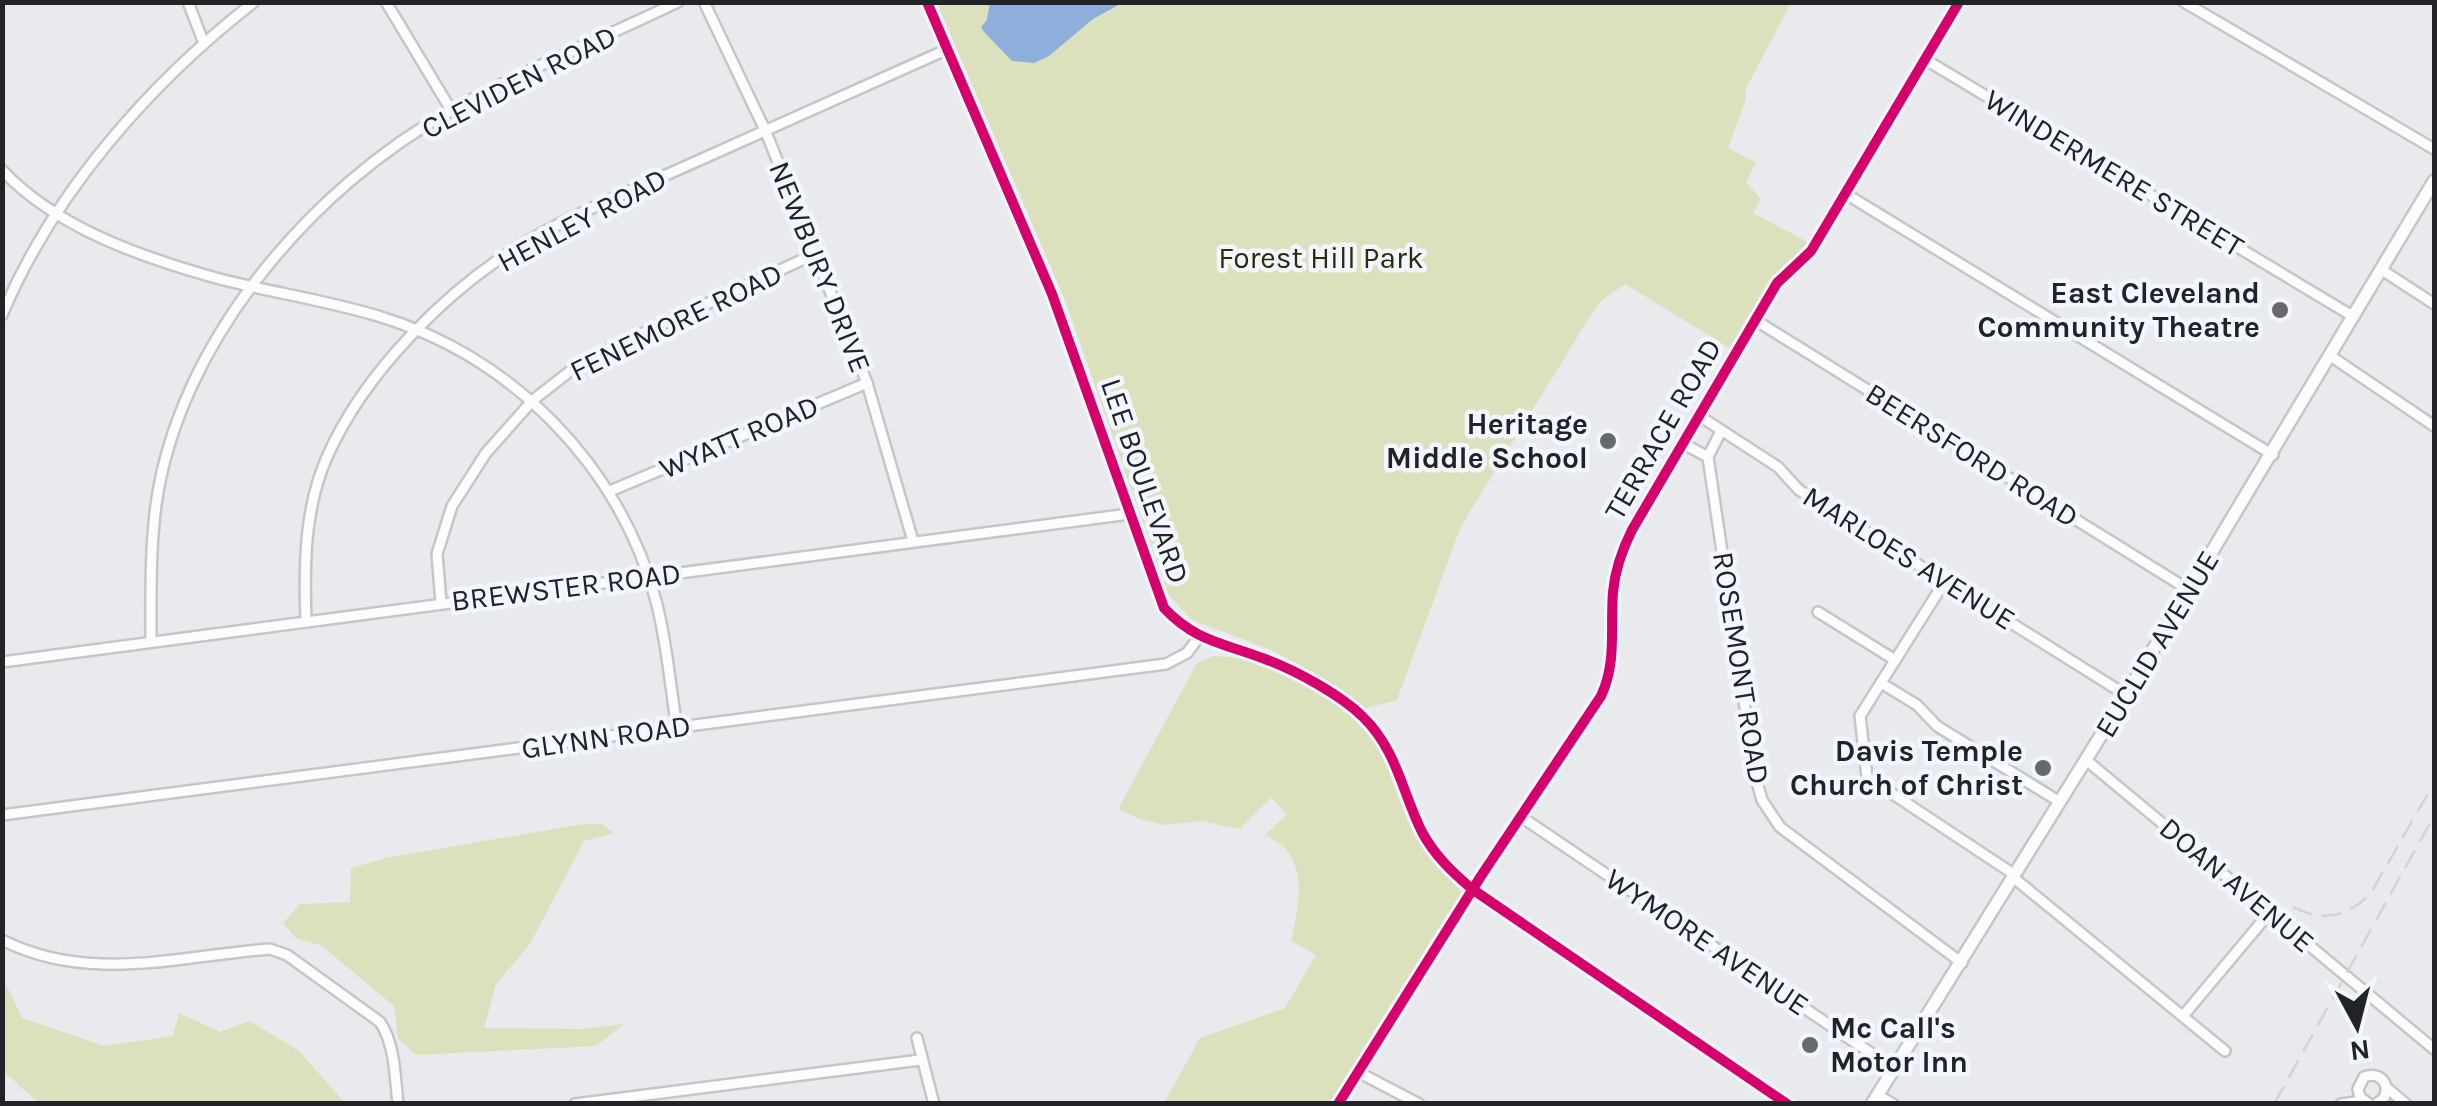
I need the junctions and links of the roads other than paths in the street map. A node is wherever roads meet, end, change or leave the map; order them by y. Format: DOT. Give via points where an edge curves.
graph roads {
  1 [pos="188,2"];
  2 [pos="254,2"];
  3 [pos="386,2"];
  4 [pos="678,2"];
  5 [pos="704,2"];
  6 [pos="927,2"];
  7 [pos="1959,2"];
  8 [pos="2184,2"];
  9 [pos="204,41"];
  10 [pos="948,49"];
  11 [pos="1926,60"];
  12 [pos="451,110"];
  13 [pos="765,130"];
  14 [pos="2434,150"];
  15 [pos="2,170"];
  16 [pos="2434,181"];
  17 [pos="1846,194"];
  18 [pos="58,215"];
  19 [pos="816,253"];
  20 [pos="2382,270"];
  21 [pos="251,287"];
  22 [pos="2434,304"];
  23 [pos="2,315"];
  24 [pos="2354,317"];
  25 [pos="1755,320"];
  26 [pos="418,330"];
  27 [pos="2332,356"];
  28 [pos="867,382"];
  29 [pos="533,400"];
  30 [pos="1698,415"];
  31 [pos="2434,426"];
  32 [pos="1721,431"];
  33 [pos="1682,443"];
  34 [pos="2272,455"];
  35 [pos="1708,457"];
  36 [pos="610,491"];
  37 [pos="1129,514"];
  38 [pos="913,541"];
  39 [pos="648,577"];
  40 [pos="1945,581"];
  41 [pos="2190,590"];
  42 [pos="440,603"];
  43 [pos="1818,612"];
  44 [pos="306,622"];
  45 [pos="1199,637"];
  46 [pos="151,641"];
  47 [pos="1895,660"];
  48 [pos="2,662"];
  49 [pos="1881,682"];
  50 [pos="2126,695"];
  51 [pos="677,728"];
  52 [pos="2086,760"];
  53 [pos="2060,802"];
  54 [pos="2,815"];
  55 [pos="1520,816"];
  56 [pos="2015,876"];
  57 [pos="1472,890"];
  58 [pos="2270,912"];
  59 [pos="2,940"];
  60 [pos="1962,963"];
  61 [pos="2183,1016"];
  62 [pos="917,1038"];
  63 [pos="2434,1049"];
  64 [pos="2225,1051"];
  65 [pos="920,1060"];
  66 [pos="1894,1068"];
  67 [pos="1358,1072"];
  68 [pos="2387,1088"];
  69 [pos="1874,1099"];
  70 [pos="2400,1102"];
  71 [pos="2369,1103"];
  72 [pos="398,1104"];
  73 [pos="574,1104"];
  74 [pos="934,1104"];
  75 [pos="1338,1104"];
  76 [pos="1420,1104"];
  77 [pos="1787,1104"];
  78 [pos="1892,1104"];
  79 [pos="2340,1104"];
  1 -- 9 [label="street"];
  2 -- 9 [label="street"];
  3 -- 12 [label="street"];
  4 -- 12 [label="street, CLEVIDEN ROAD"];
  5 -- 13 [label="street, NEWBURY DRIVE"];
  6 -- 10 [label="street, LEE BOULEVARD"];
  7 -- 11 [label="street, TERRACE ROAD"];
  8 -- 14 [label="street"];
  9 -- 18 [label="street"];
  10 -- 13 [label="street, HENLEY ROAD"];
  10 -- 37 [label="street, LEE BOULEVARD" via="1052,294"];
  11 -- 17 [label="street, TERRACE ROAD"];
  11 -- 24 [label="street, WINDERMERE STREET"];
  12 -- 21 [label="street, CLEVIDEN ROAD" via="365,167"];
  13 -- 19 [label="street, NEWBURY DRIVE"];
  13 -- 26 [label="street, HENLEY ROAD" via="526,242 466,284"];
  15 -- 18 [label="street"];
  16 -- 20 [label="main road, EUCLID AVENUE"];
  17 -- 25 [label="street, TERRACE ROAD" via="1811,252 1777,283"];
  17 -- 34 [label="street"];
  18 -- 21 [label="street" via="177,267"];
  18 -- 23 [label="street"];
  19 -- 28 [label="street, NEWBURY DRIVE"];
  19 -- 29 [label="street, FENEMORE ROAD" via="613,347"];
  20 -- 22 [label="street"];
  20 -- 24 [label="main road, EUCLID AVENUE"];
  21 -- 26 [label="street"];
  21 -- 46 [label="street, CLEVIDEN ROAD" via="199,368 174,431 156,503"];
  24 -- 27 [label="main road, EUCLID AVENUE"];
  25 -- 30 [label="street, TERRACE ROAD"];
  25 -- 41 [label="street, BEERSFORD ROAD"];
  26 -- 29 [label="street"];
  26 -- 44 [label="street, HENLEY ROAD" via="368,388 327,458 304,566"];
  27 -- 31 [label="street"];
  27 -- 34 [label="main road, EUCLID AVENUE"];
  28 -- 36 [label="street, WYATT ROAD"];
  28 -- 38 [label="street, NEWBURY DRIVE"];
  29 -- 36 [label="street"];
  29 -- 42 [label="street, FENEMORE ROAD" via="486,453 452,506 437,554"];
  30 -- 32 [label="street, MARLOES AVENUE"];
  30 -- 33 [label="street, TERRACE ROAD"];
  32 -- 35 [label="street"];
  32 -- 40 [label="street, MARLOES AVENUE" via="1799,490"];
  33 -- 35 [label="street"];
  33 -- 55 [label="street, TERRACE ROAD" via="1620,558 1608,682"];
  34 -- 41 [label="main road, EUCLID AVENUE"];
  35 -- 60 [label="street, ROSEMONT ROAD" via="1762,800 1780,826"];
  36 -- 39 [label="street"];
  37 -- 38 [label="street, BREWSTER ROAD"];
  37 -- 45 [label="street, LEE BOULEVARD" via="1164,608"];
  38 -- 39 [label="street, BREWSTER ROAD"];
  39 -- 42 [label="street, BREWSTER ROAD"];
  39 -- 51 [label="street"];
  40 -- 47 [label="street"];
  40 -- 50 [label="street, MARLOES AVENUE"];
  41 -- 50 [label="main road, EUCLID AVENUE"];
  42 -- 44 [label="street, BREWSTER ROAD"];
  43 -- 47 [label="street"];
  44 -- 46 [label="street, BREWSTER ROAD"];
  45 -- 51 [label="street, GLYNN ROAD" via="1187,654 1166,664"];
  45 -- 57 [label="street, LEE BOULEVARD" via="1269,660 1361,714 1401,773 1429,845"];
  46 -- 48 [label="street, BREWSTER ROAD"];
  47 -- 49 [label="street"];
  49 -- 53 [label="street" via="1937,726"];
  49 -- 56 [label="street" via="1860,716 1868,780"];
  50 -- 52 [label="main road, EUCLID AVENUE"];
  51 -- 54 [label="street, GLYNN ROAD"];
  52 -- 53 [label="main road, EUCLID AVENUE"];
  52 -- 58 [label="street, DOAN AVENUE"];
  53 -- 56 [label="main road, EUCLID AVENUE"];
  55 -- 57 [label="street, TERRACE ROAD"];
  55 -- 66 [label="street, WYMORE AVENUE"];
  56 -- 60 [label="main road, EUCLID AVENUE"];
  56 -- 61 [label="street"];
  57 -- 67 [label="street, TERRACE ROAD"];
  57 -- 77 [label="street, LEE BOULEVARD"];
  58 -- 61 [label="street"];
  58 -- 63 [label="street, DOAN AVENUE"];
  59 -- 72 [label="street" via="58,961 106,966 270,949 287,954 380,1022"];
  60 -- 66 [label="main road, EUCLID AVENUE"];
  61 -- 64 [label="street"];
  62 -- 65 [label="street"];
  65 -- 73 [label="street"];
  65 -- 74 [label="street"];
  66 -- 69 [label="main road, EUCLID AVENUE"];
  67 -- 75 [label="street, TERRACE ROAD"];
  67 -- 76 [label="street"];
  68 -- 70 [label="street"];
  68 -- 71 [label="street" via="2384,1098"];
  68 -- 71 [label="street" via="2379,1076 2364,1077 2358,1088"];
  69 -- 78 [label="street"];
  71 -- 79 [label="street"];
}
